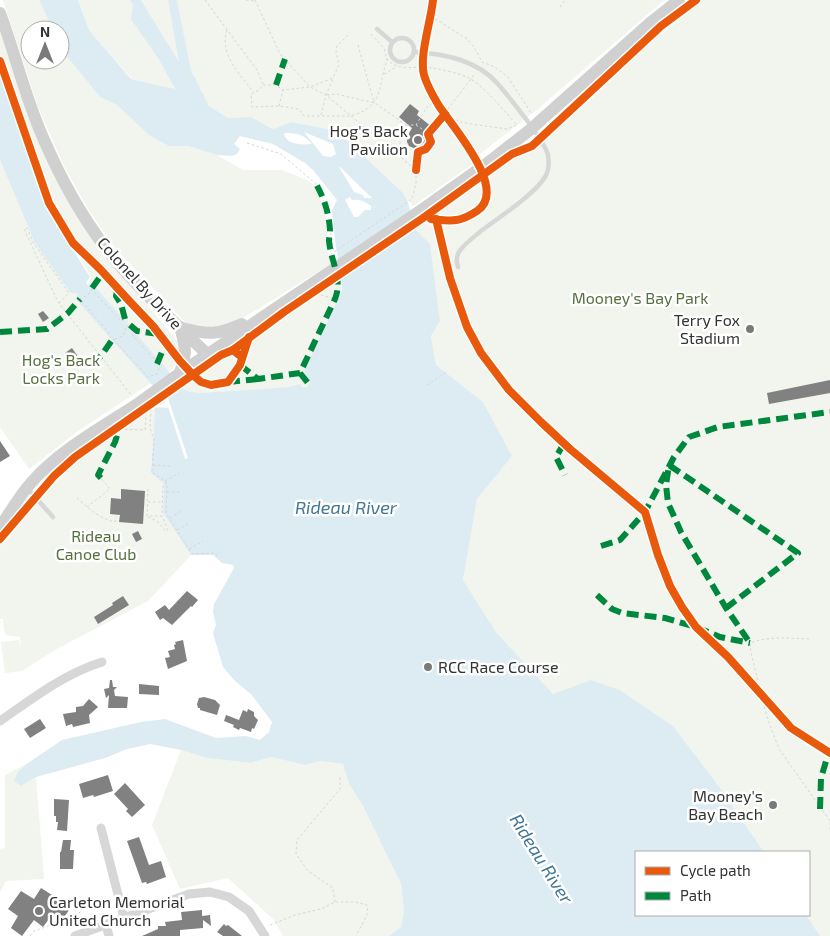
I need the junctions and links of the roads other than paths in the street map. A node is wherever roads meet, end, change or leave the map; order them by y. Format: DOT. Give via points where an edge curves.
graph roads {
  1 [pos="678,0"];
  2 [pos="0,13"];
  3 [pos="377,29"];
  4 [pos="392,42"];
  5 [pos="415,52"];
  6 [pos="531,129"];
  7 [pos="458,267"];
  8 [pos="275,309"];
  9 [pos="180,327"];
  10 [pos="207,354"];
  11 [pos="180,373"];
  12 [pos="27,488"];
  13 [pos="5,515"];
  14 [pos="53,517"];
  15 [pos="0,528"];
  16 [pos="102,662"];
  17 [pos="0,721"];
  18 [pos="100,828"];
  19 [pos="124,918"];
  20 [pos="106,925"];
  21 [pos="263,932"];
  22 [pos="75,936"];
  23 [pos="109,936"];
  1 -- 6 [label="main road"];
  2 -- 9 [label="main road, Colonel By Drive" via="32,112 69,192 106,248"];
  3 -- 4 [label="lane"];
  4 -- 5 [label="lane" via="399,37 407,38"];
  4 -- 5 [label="lane" via="390,54 396,60 411,59"];
  5 -- 6 [label="lane" via="465,61 482,70 495,81"];
  6 -- 7 [label="lane" via="547,153 549,166 545,178 461,249 456,260"];
  6 -- 8 [label="main road" via="327,279"];
  8 -- 9 [label="main road" via="230,329 212,333"];
  8 -- 10 [label="main road"];
  9 -- 10 [label="main road, Colonel By Drive"];
  9 -- 11 [label="main road" via="186,349"];
  10 -- 11 [label="main road"];
  11 -- 12 [label="main road, bridge" via="60,456"];
  12 -- 13 [label="main road"];
  12 -- 14 [label="lane"];
  13 -- 15 [label="main road"];
  16 -- 17 [label="street" via="54,683"];
  18 -- 19 [label="street"];
  19 -- 20 [label="street"];
  19 -- 21 [label="street" via="189,894 210,892 229,897 249,911"];
  20 -- 22 [label="street"];
  20 -- 23 [label="street"];
}
